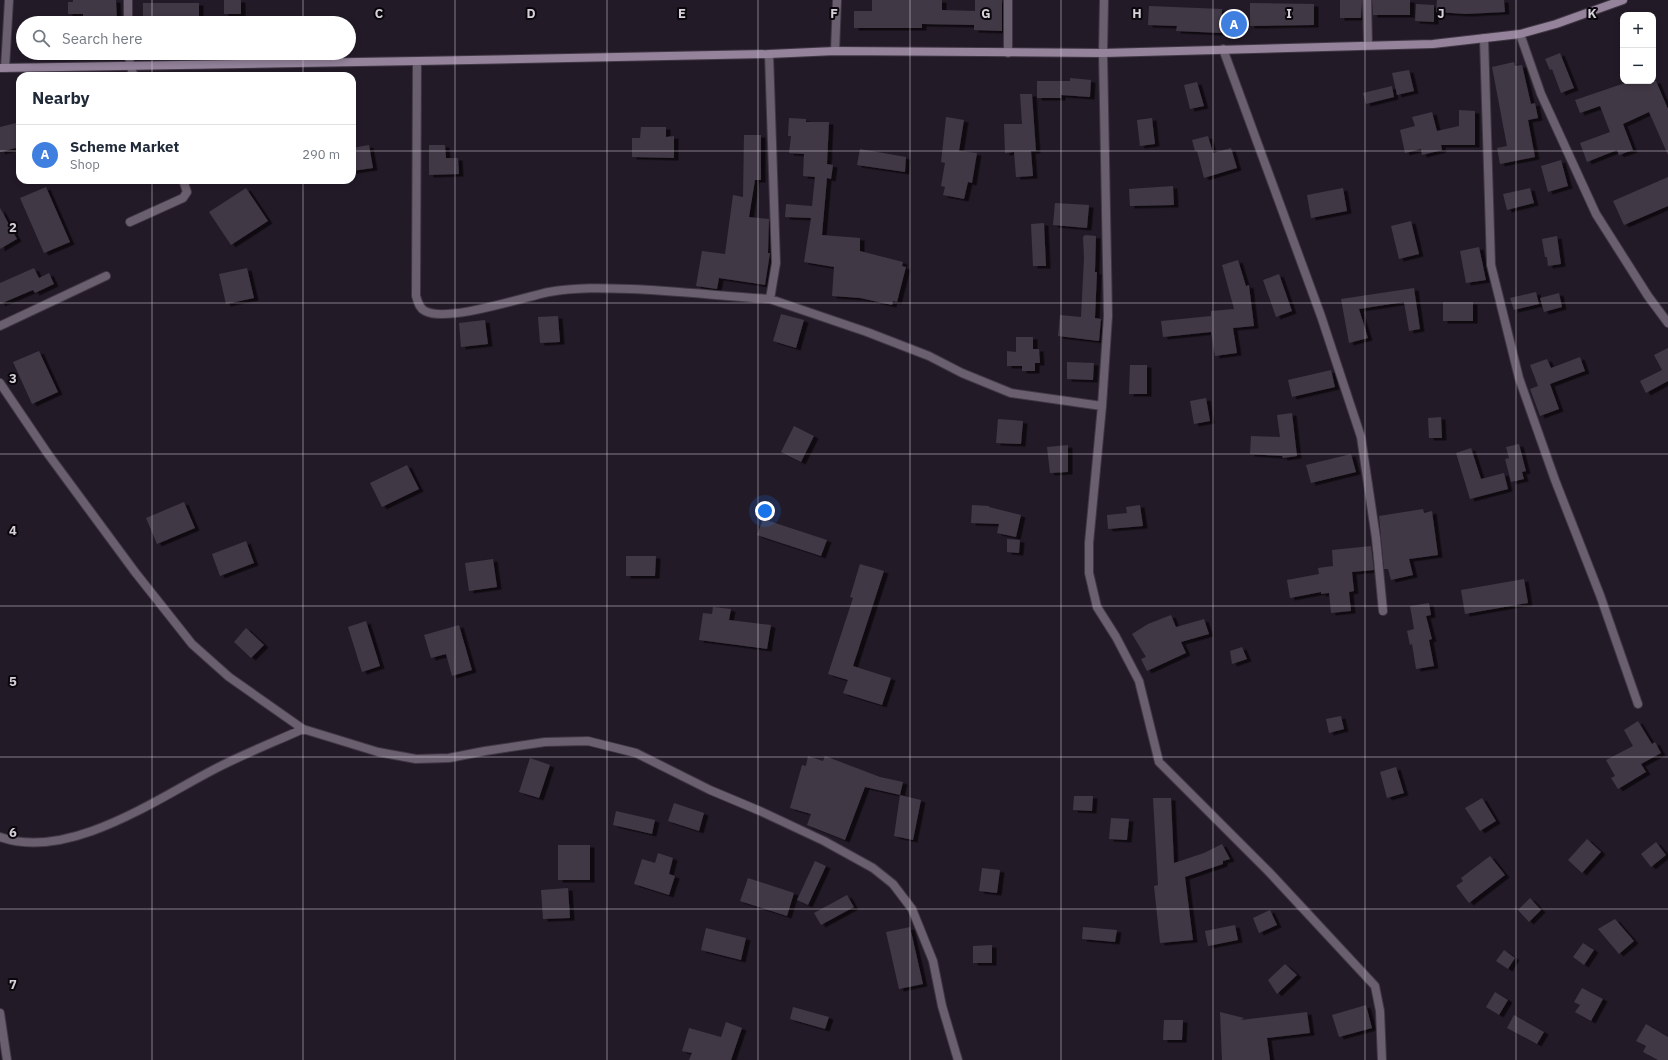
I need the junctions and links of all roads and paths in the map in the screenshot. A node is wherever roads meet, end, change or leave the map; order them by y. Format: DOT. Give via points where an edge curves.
graph roads {
  1 [pos="9,0"];
  2 [pos="128,0"];
  3 [pos="837,0"];
  4 [pos="1008,0"];
  5 [pos="1104,0"];
  6 [pos="1367,0"];
  7 [pos="1623,0"];
  8 [pos="128,16"];
  9 [pos="1520,34"];
  10 [pos="1484,38"];
  11 [pos="1368,45"];
  12 [pos="1223,49"];
  13 [pos="835,51"];
  14 [pos="1103,53"];
  15 [pos="769,54"];
  16 [pos="1008,54"];
  17 [pos="130,60"];
  18 [pos="417,61"];
  19 [pos="130,66"];
  20 [pos="2,68"];
  21 [pos="132,72"];
  22 [pos="184,184"];
  23 [pos="130,222"];
  24 [pos="106,276"];
  25 [pos="770,299"];
  26 [pos="1668,323"];
  27 [pos="0,326"];
  28 [pos="0,382"];
  29 [pos="1102,406"];
  30 [pos="1383,611"];
  31 [pos="1638,704"];
  32 [pos="303,729"];
  33 [pos="0,837"];
  34 [pos="0,1014"];
  35 [pos="7,1060"];
  36 [pos="958,1060"];
  37 [pos="1382,1060"];
  1 -- 20 [label="street"];
  2 -- 8 [label="street"];
  3 -- 13 [label="street"];
  4 -- 16 [label="street"];
  5 -- 14 [label="street"];
  6 -- 11 [label="street"];
  7 -- 9 [label="main road"];
  9 -- 10 [label="main road"];
  9 -- 26 [label="street" via="1541,94 1596,214"];
  10 -- 11 [label="main road" via="1433,44"];
  10 -- 31 [label="street" via="1491,265 1519,378"];
  11 -- 12 [label="main road"];
  12 -- 14 [label="main road"];
  12 -- 30 [label="street" via="1321,316 1361,437 1376,538"];
  13 -- 15 [label="main road"];
  13 -- 16 [label="main road"];
  14 -- 16 [label="main road"];
  14 -- 29 [label="street" via="1108,316"];
  15 -- 18 [label="main road"];
  15 -- 25 [label="street" via="776,263"];
  17 -- 19 [label="street"];
  18 -- 19 [label="main road"];
  18 -- 25 [label="street" via="416,296 419,305 425,311 466,312 551,292 582,288"];
  19 -- 20 [label="main road"];
  19 -- 21 [label="street"];
  22 -- 23 [label="street" via="187,192 183,198"];
  24 -- 27 [label="street"];
  25 -- 29 [label="street" via="868,332 1011,393"];
  28 -- 32 [label="street" via="48,454 192,644 229,677"];
  29 -- 37 [label="street" via="1089,543 1089,574 1097,607 1139,681 1159,762 1269,872 1374,986 1380,1011"];
  32 -- 33 [label="street" via="213,770 126,817 65,840 35,842"];
  32 -- 36 [label="street" via="378,752 416,759 449,758 545,742 588,741 636,753 710,790 824,841 873,868 893,884 912,909 933,961 942,1006"];
  34 -- 35 [label="street"];
}
